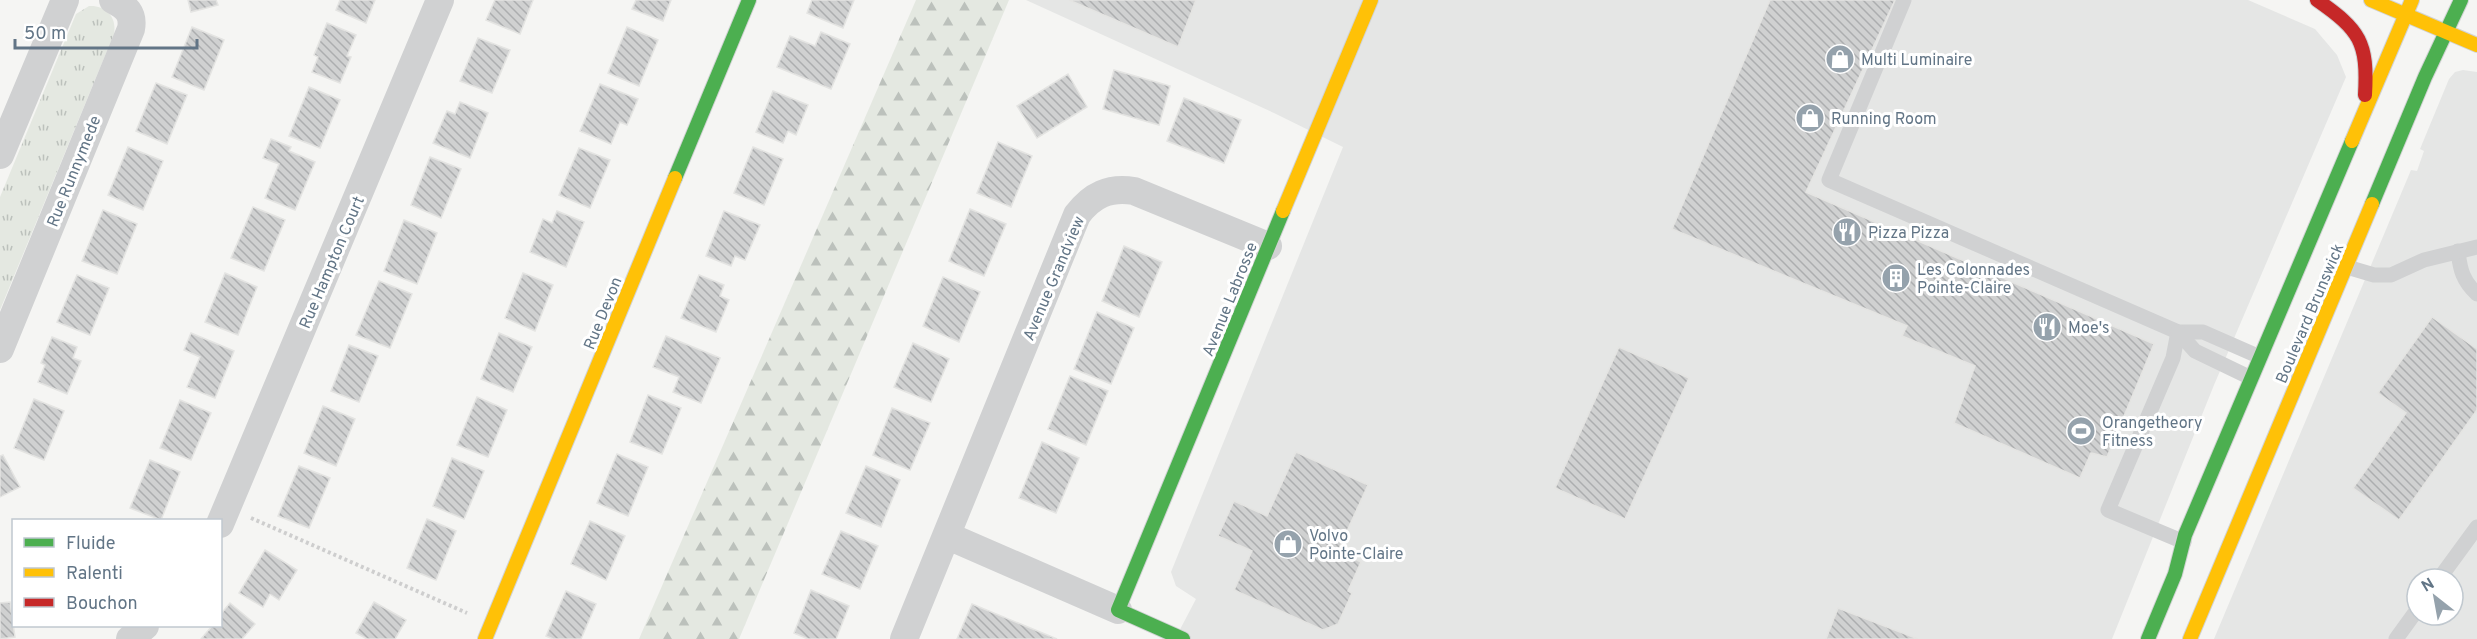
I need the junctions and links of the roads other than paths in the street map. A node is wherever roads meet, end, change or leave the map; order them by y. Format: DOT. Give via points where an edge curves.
graph roads {
  1 [pos="65,0"];
  2 [pos="113,0"];
  3 [pos="440,0"];
  4 [pos="749,0"];
  5 [pos="1371,0"];
  6 [pos="1904,0"];
  7 [pos="2317,0"];
  8 [pos="2371,0"];
  9 [pos="2412,0"];
  10 [pos="2461,0"];
  11 [pos="2405,14"];
  12 [pos="2445,33"];
  13 [pos="2477,45"];
  14 [pos="2364,111"];
  15 [pos="0,155"];
  16 [pos="1268,246"];
  17 [pos="2477,247"];
  18 [pos="2458,251"];
  19 [pos="2347,267"];
  20 [pos="2477,294"];
  21 [pos="2178,332"];
  22 [pos="0,349"];
  23 [pos="2260,357"];
  24 [pos="2251,378"];
  25 [pos="225,516"];
  26 [pos="2477,527"];
  27 [pos="948,536"];
  28 [pos="2184,542"];
  29 [pos="2448,567"];
  30 [pos="1118,610"];
  31 [pos="144,627"];
  32 [pos="2405,627"];
  33 [pos="130,639"];
  34 [pos="485,639"];
  35 [pos="904,639"];
  36 [pos="1183,639"];
  37 [pos="2148,639"];
  38 [pos="2190,639"];
  39 [pos="2396,639"];
  1 -- 15 [label="street"];
  2 -- 22 [label="street, Rue Runnymede" via="130,13 131,29"];
  3 -- 25 [label="street, Rue Hampton Court"];
  4 -- 34 [label="street, Rue Devon"];
  5 -- 16 [label="street, Avenue Labrosse"];
  6 -- 21 [label="lane" via="1830,180"];
  7 -- 14 [label="street" via="2348,21 2361,40 2367,63"];
  8 -- 11 [label="street"];
  9 -- 11 [label="street, Boulevard Brunswick"];
  10 -- 12 [label="street, Boulevard Brunswick"];
  11 -- 12 [label="street"];
  11 -- 14 [label="street, Boulevard Brunswick"];
  12 -- 13 [label="street"];
  12 -- 19 [label="street, Boulevard Brunswick"];
  14 -- 23 [label="street, Boulevard Brunswick"];
  16 -- 27 [label="street, Avenue Grandview" via="1134,191 1102,192 1084,205"];
  16 -- 30 [label="street, Avenue Labrosse"];
  17 -- 18 [label="lane"];
  18 -- 19 [label="lane" via="2391,275 2374,275"];
  18 -- 20 [label="lane" via="2462,274"];
  19 -- 38 [label="street, Boulevard Brunswick"];
  21 -- 23 [label="lane" via="2203,332"];
  21 -- 24 [label="lane" via="2195,351"];
  21 -- 28 [label="lane" via="2173,358 2108,510"];
  23 -- 24 [label="street, Boulevard Brunswick"];
  24 -- 28 [label="street, Boulevard Brunswick"];
  26 -- 29 [label="lane"];
  27 -- 30 [label="street"];
  27 -- 35 [label="street, Avenue Grandview"];
  28 -- 37 [label="street, Boulevard Brunswick"];
  30 -- 36 [label="street"];
  31 -- 33 [label="street"];
  32 -- 39 [label="lane"];
}
